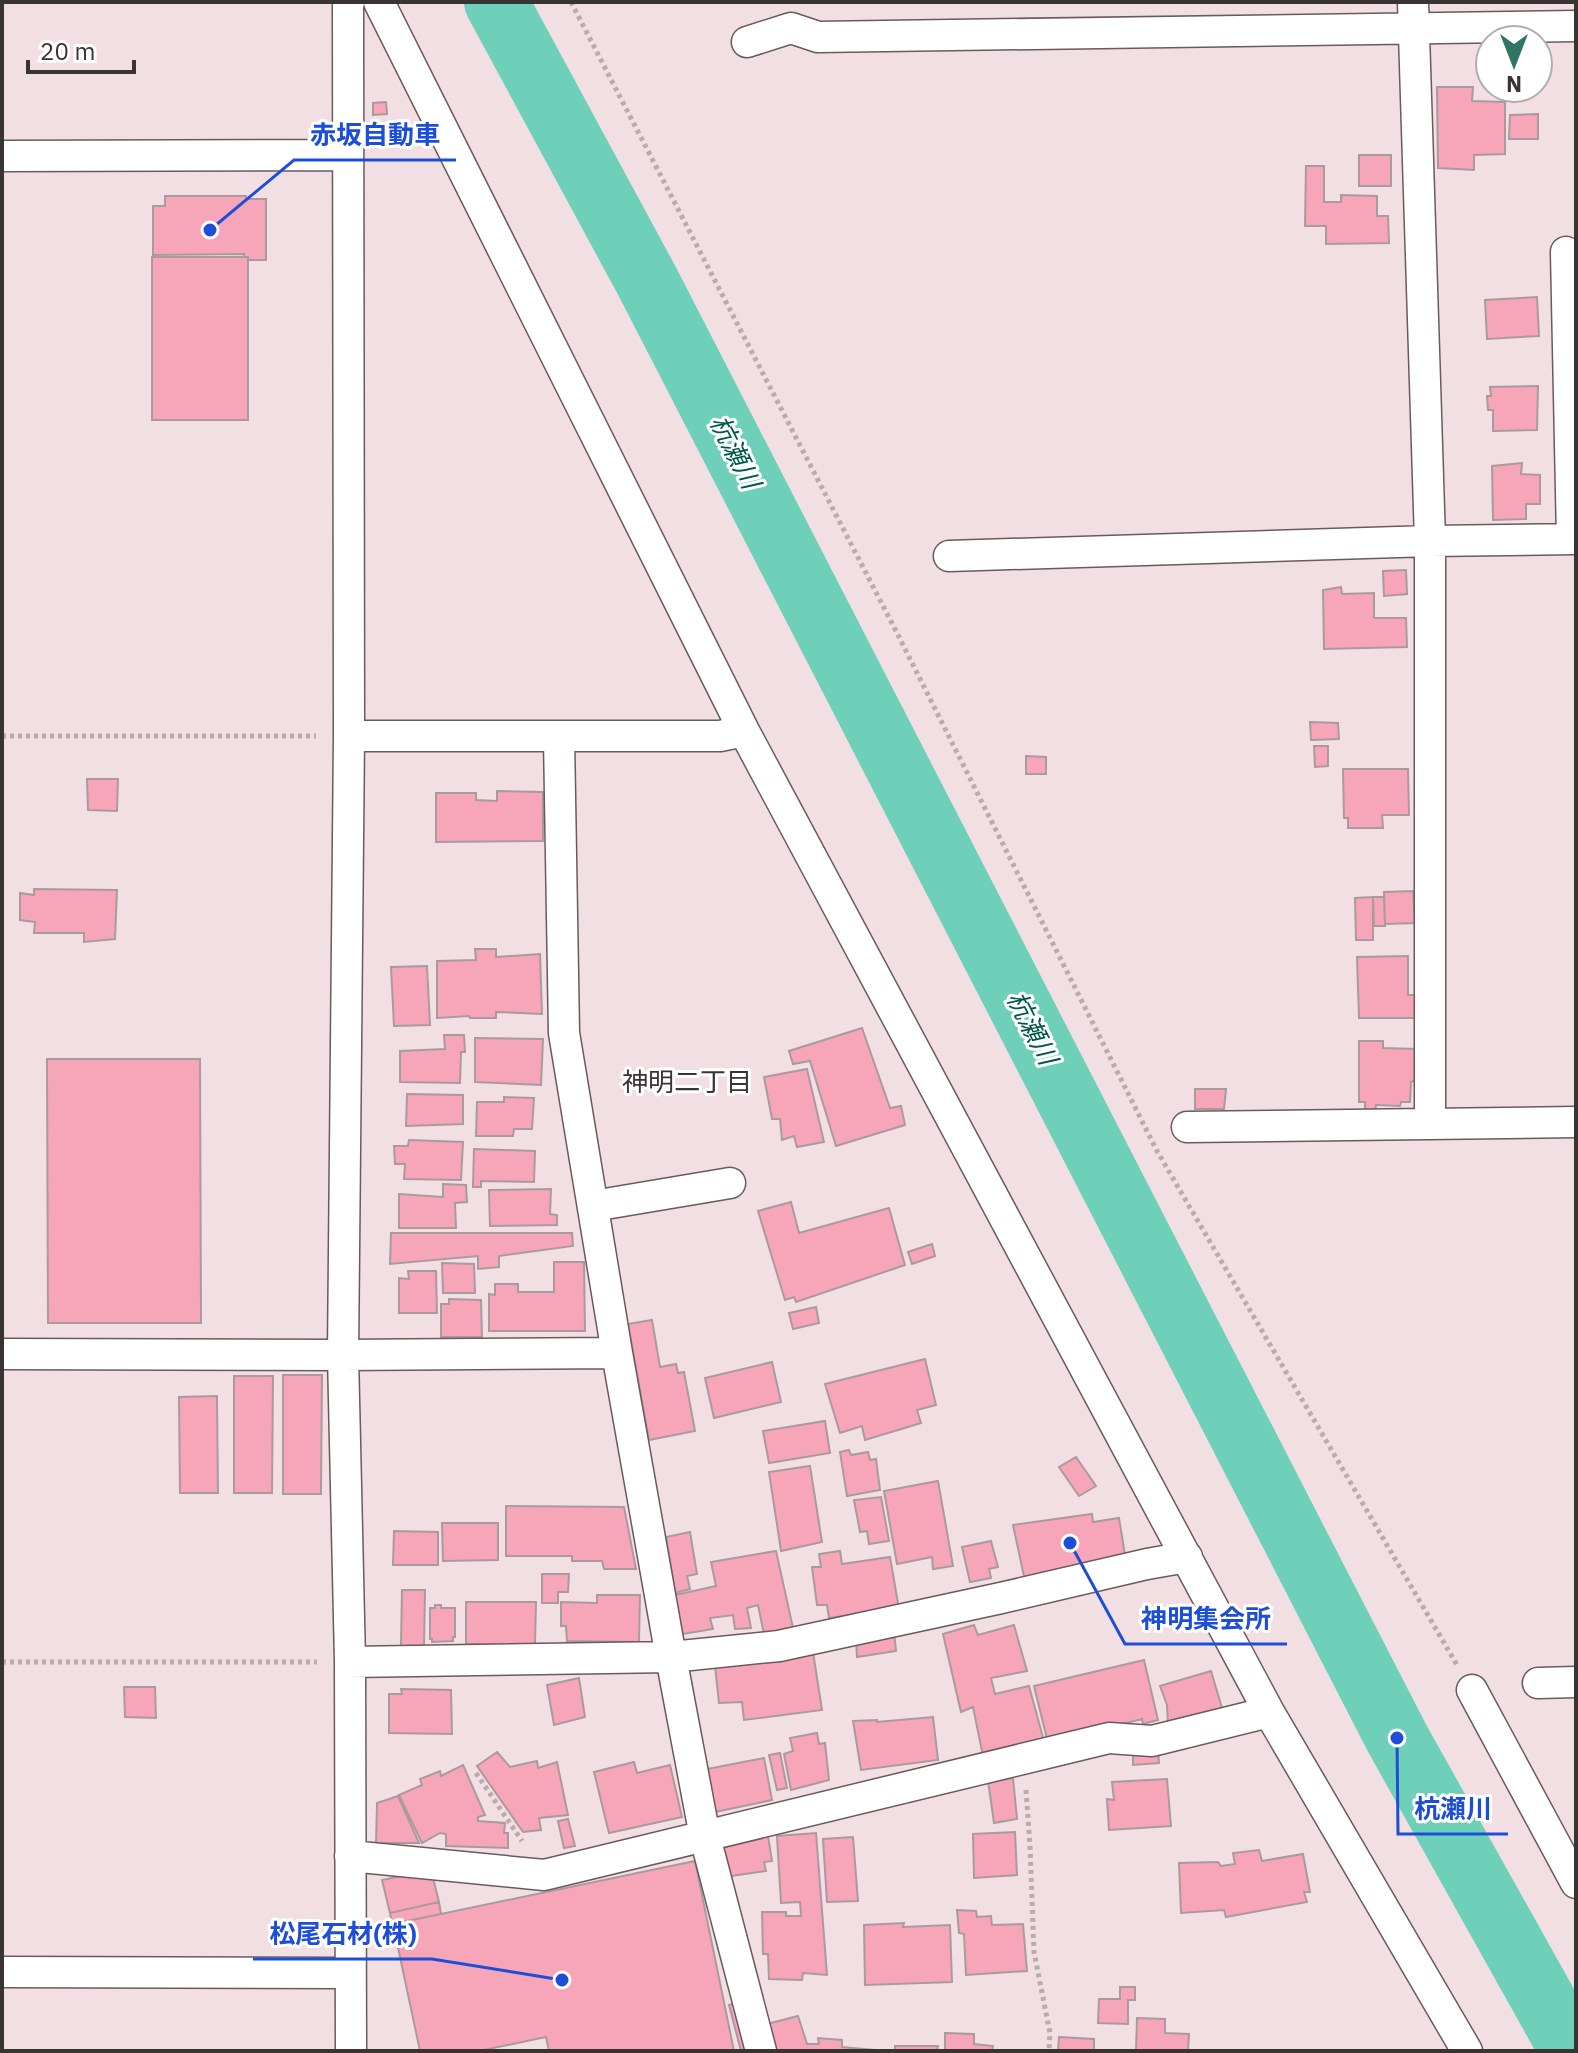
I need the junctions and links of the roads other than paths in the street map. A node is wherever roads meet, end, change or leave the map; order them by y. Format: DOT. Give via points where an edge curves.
graph roads {
  1 [pos="349,2"];
  2 [pos="379,2"];
  3 [pos="788,15"];
  4 [pos="1413,15"];
  5 [pos="1576,26"];
  6 [pos="747,42"];
  7 [pos="347,155"];
  8 [pos="2,156"];
  9 [pos="1566,252"];
  10 [pos="1574,539"];
  11 [pos="1430,541"];
  12 [pos="949,556"];
  13 [pos="744,731"];
  14 [pos="349,736"];
  15 [pos="559,737"];
  16 [pos="1576,1122"];
  17 [pos="1430,1124"];
  18 [pos="1187,1127"];
  19 [pos="730,1183"];
  20 [pos="593,1206"];
  21 [pos="617,1353"];
  22 [pos="2,1354"];
  23 [pos="343,1355"];
  24 [pos="1187,1557"];
  25 [pos="671,1657"];
  26 [pos="350,1662"];
  27 [pos="1576,1682"];
  28 [pos="1538,1683"];
  29 [pos="1472,1690"];
  30 [pos="1269,1712"];
  31 [pos="705,1837"];
  32 [pos="350,1856"];
  33 [pos="1576,1883"];
  34 [pos="2,1972"];
  35 [pos="350,1973"];
  36 [pos="351,2051"];
  37 [pos="761,2051"];
  38 [pos="1467,2051"];
  1 -- 7 [label="street"];
  2 -- 13 [label="street"];
  3 -- 4 [label="street" via="818,37"];
  3 -- 6 [label="street"];
  4 -- 5 [label="street"];
  4 -- 11 [label="street"];
  7 -- 8 [label="street"];
  7 -- 14 [label="street"];
  9 -- 10 [label="street"];
  10 -- 11 [label="street"];
  11 -- 12 [label="street"];
  11 -- 17 [label="street"];
  13 -- 15 [label="street" via="720,736"];
  13 -- 24 [label="street"];
  14 -- 15 [label="street"];
  14 -- 23 [label="street"];
  15 -- 20 [label="street" via="564,1033"];
  16 -- 17 [label="street"];
  17 -- 18 [label="street"];
  19 -- 20 [label="street"];
  20 -- 21 [label="street"];
  21 -- 23 [label="street"];
  21 -- 25 [label="street"];
  22 -- 23 [label="street"];
  23 -- 26 [label="street"];
  24 -- 25 [label="street" via="779,1646"];
  24 -- 30 [label="street"];
  25 -- 26 [label="street"];
  25 -- 31 [label="street"];
  26 -- 32 [label="street"];
  27 -- 28 [label="street"];
  29 -- 33 [label="street"];
  30 -- 31 [label="street" via="1152,1741 1109,1738"];
  30 -- 38 [label="street"];
  31 -- 32 [label="street" via="544,1875"];
  31 -- 37 [label="street"];
  32 -- 35 [label="street"];
  34 -- 35 [label="street"];
  35 -- 36 [label="street"];
}
